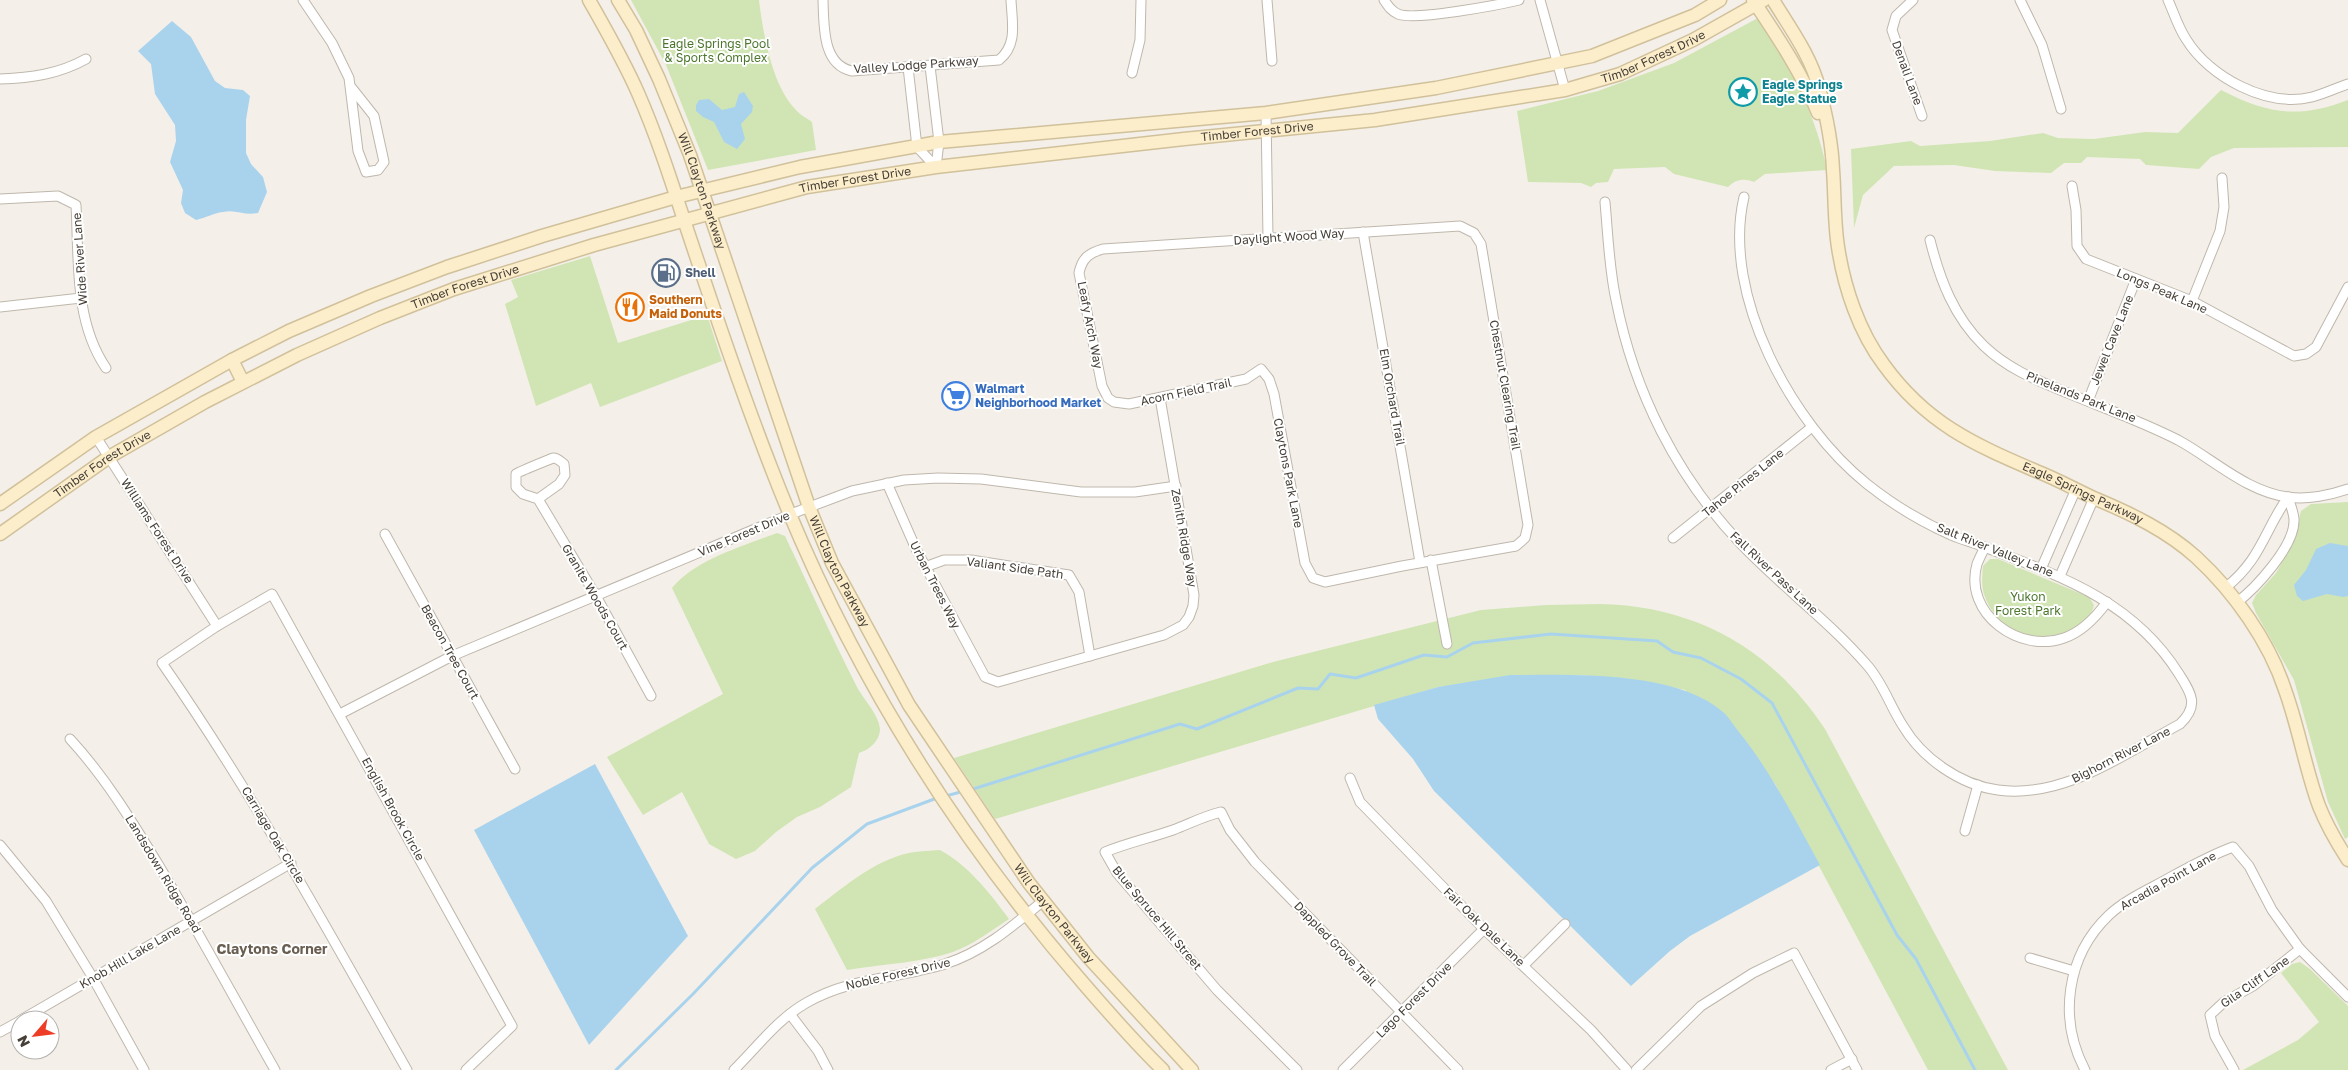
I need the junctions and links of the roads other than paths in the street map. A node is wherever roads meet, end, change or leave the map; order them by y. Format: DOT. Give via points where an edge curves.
graph roads {
  1 [pos="303,0"];
  2 [pos="589,0"];
  3 [pos="618,0"];
  4 [pos="823,0"];
  5 [pos="1011,0"];
  6 [pos="1141,0"];
  7 [pos="1267,0"];
  8 [pos="1384,0"];
  9 [pos="1519,0"];
  10 [pos="1540,0"];
  11 [pos="1720,0"];
  12 [pos="1773,0"];
  13 [pos="1913,0"];
  14 [pos="2020,0"];
  15 [pos="2168,0"];
  16 [pos="1757,2"];
  17 [pos="86,59"];
  18 [pos="1272,61"];
  19 [pos="1558,64"];
  20 [pos="930,66"];
  21 [pos="908,67"];
  22 [pos="1132,73"];
  23 [pos="0,79"];
  24 [pos="2348,84"];
  25 [pos="351,87"];
  26 [pos="1565,90"];
  27 [pos="2061,109"];
  28 [pos="1266,113"];
  29 [pos="1922,116"];
  30 [pos="1266,131"];
  31 [pos="1829,140"];
  32 [pos="939,142"];
  33 [pos="917,147"];
  34 [pos="936,167"];
  35 [pos="2222,178"];
  36 [pos="2072,186"];
  37 [pos="703,191"];
  38 [pos="1744,197"];
  39 [pos="676,198"];
  40 [pos="0,199"];
  41 [pos="1605,202"];
  42 [pos="709,213"];
  43 [pos="684,221"];
  44 [pos="1363,232"];
  45 [pos="1268,238"];
  46 [pos="1930,240"];
  47 [pos="1481,244"];
  48 [pos="1089,253"];
  49 [pos="2136,279"];
  50 [pos="2348,287"];
  51 [pos="81,298"];
  52 [pos="2192,301"];
  53 [pos="0,306"];
  54 [pos="232,360"];
  55 [pos="106,368"];
  56 [pos="1262,369"];
  57 [pos="244,382"];
  58 [pos="1108,398"];
  59 [pos="1160,398"];
  60 [pos="2088,401"];
  61 [pos="1812,427"];
  62 [pos="96,437"];
  63 [pos="109,457"];
  64 [pos="887,484"];
  65 [pos="1176,486"];
  66 [pos="2076,489"];
  67 [pos="2348,489"];
  68 [pos="2288,497"];
  69 [pos="2094,498"];
  70 [pos="538,499"];
  71 [pos="0,504"];
  72 [pos="809,507"];
  73 [pos="1710,509"];
  74 [pos="790,514"];
  75 [pos="0,534"];
  76 [pos="385,534"];
  77 [pos="1673,538"];
  78 [pos="1985,547"];
  79 [pos="1432,560"];
  80 [pos="1420,562"];
  81 [pos="925,567"];
  82 [pos="2041,569"];
  83 [pos="2060,576"];
  84 [pos="2225,588"];
  85 [pos="596,596"];
  86 [pos="2107,602"];
  87 [pos="2236,603"];
  88 [pos="217,626"];
  89 [pos="1447,644"];
  90 [pos="452,656"];
  91 [pos="1090,656"];
  92 [pos="992,681"];
  93 [pos="651,696"];
  94 [pos="907,700"];
  95 [pos="2192,706"];
  96 [pos="888,711"];
  97 [pos="340,714"];
  98 [pos="70,739"];
  99 [pos="515,769"];
  100 [pos="1350,778"];
  101 [pos="1978,785"];
  102 [pos="2038,790"];
  103 [pos="1221,812"];
  104 [pos="1965,831"];
  105 [pos="0,844"];
  106 [pos="2348,860"];
  107 [pos="291,863"];
  108 [pos="1043,901"];
  109 [pos="1026,915"];
  110 [pos="192,921"];
  111 [pos="1565,924"];
  112 [pos="1484,929"];
  113 [pos="2300,950"];
  114 [pos="2030,958"];
  115 [pos="1524,965"];
  116 [pos="2074,970"];
  117 [pos="93,978"];
  118 [pos="2348,996"];
  119 [pos="38,1010"];
  120 [pos="1400,1012"];
  121 [pos="790,1014"];
  122 [pos="1159,1036"];
  123 [pos="1145,1051"];
  124 [pos="1852,1059"];
  125 [pos="144,1070"];
  126 [pos="275,1070"];
  127 [pos="407,1070"];
  128 [pos="466,1070"];
  129 [pos="734,1070"];
  130 [pos="828,1070"];
  131 [pos="1163,1070"];
  132 [pos="1192,1070"];
  133 [pos="1297,1070"];
  134 [pos="1343,1070"];
  135 [pos="1458,1070"];
  136 [pos="1627,1070"];
  137 [pos="1636,1070"];
  138 [pos="1831,1070"];
  139 [pos="1858,1070"];
  140 [pos="2085,1070"];
  141 [pos="2234,1070"];
  1 -- 25 [label="street" via="337,52"];
  2 -- 39 [label="main road, Will Clayton Parkway" via="637,91"];
  3 -- 37 [label="main road, Will Clayton Parkway" via="636,30 674,112"];
  4 -- 21 [label="street, Valley Lodge Parkway" via="827,42 832,59 842,69"];
  5 -- 20 [label="street, Valley Lodge Parkway" via="1013,42 999,60"];
  6 -- 22 [label="street" via="1140,40"];
  7 -- 18 [label="street"];
  8 -- 9 [label="street" via="1393,11 1406,16"];
  10 -- 19 [label="street"];
  11 -- 19 [label="main road, Timber Forest Drive" via="1695,15 1641,38 1592,56"];
  12 -- 31 [label="main road, Eagle Springs Parkway" via="1811,64 1820,89"];
  13 -- 29 [label="street, Denali Lane" via="1896,16 1892,30"];
  14 -- 27 [label="street" via="2042,45"];
  15 -- 24 [label="street" via="2186,39 2211,68 2243,88 2292,98 2310,97"];
  16 -- 26 [label="main road, Timber Forest Drive" via="1693,40 1620,74"];
  16 -- 31 [label="main road, Eagle Springs Parkway" via="1810,94"];
  17 -- 23 [label="street" via="54,73"];
  19 -- 26 [label="street"];
  19 -- 28 [label="main road, Timber Forest Drive" via="1436,88"];
  20 -- 21 [label="street, Valley Lodge Parkway"];
  20 -- 32 [label="street"];
  21 -- 33 [label="street"];
  25 -- 25 [label="street" via="358,151 366,172 378,170 384,162 374,116"];
  26 -- 30 [label="main road, Timber Forest Drive" via="1375,120"];
  28 -- 30 [label="street"];
  28 -- 32 [label="main road, Timber Forest Drive"];
  30 -- 34 [label="main road, Timber Forest Drive"];
  30 -- 45 [label="street"];
  31 -- 66 [label="main road, Eagle Springs Parkway" via="1842,272 1858,319 1882,363 1901,386 1949,430"];
  32 -- 33 [label="main road, Timber Forest Drive"];
  32 -- 34 [label="street"];
  33 -- 34 [label="street"];
  33 -- 37 [label="main road, Timber Forest Drive" via="800,166"];
  34 -- 42 [label="main road, Timber Forest Drive" via="807,187"];
  35 -- 52 [label="street" via="2224,206 2220,231"];
  36 -- 49 [label="street, Longs Peak Lane" via="2077,246 2081,254"];
  37 -- 39 [label="main road, Timber Forest Drive"];
  37 -- 42 [label="main road, Will Clayton Parkway"];
  38 -- 61 [label="street, Salt River Valley Lane" via="1739,218 1740,240 1745,279 1756,322 1781,380"];
  39 -- 43 [label="main road, Will Clayton Parkway"];
  39 -- 54 [label="main road, Timber Forest Drive" via="447,267 289,331"];
  40 -- 51 [label="street, Wide River Lane" via="58,196 76,205"];
  41 -- 73 [label="street, Fall River Pass Lane" via="1615,299 1636,376 1667,443"];
  42 -- 43 [label="main road, Timber Forest Drive"];
  42 -- 72 [label="main road, Will Clayton Parkway"];
  43 -- 57 [label="main road, Timber Forest Drive" via="454,289 380,318"];
  43 -- 74 [label="main road, Will Clayton Parkway"];
  44 -- 45 [label="street, Daylight Wood Way"];
  44 -- 47 [label="street, Daylight Wood Way" via="1460,226 1474,233"];
  44 -- 80 [label="street, Elm Orchard Trail"];
  45 -- 48 [label="street, Daylight Wood Way" via="1103,249"];
  46 -- 60 [label="street, Pinelands Park Lane" via="1938,275 1950,301 1984,346 2027,376"];
  47 -- 79 [label="street, Chestnut Clearing Trail" via="1528,525 1524,538 1516,546"];
  48 -- 58 [label="street, Leafy Arch Way" via="1081,262 1079,273 1102,386"];
  49 -- 52 [label="street, Longs Peak Lane"];
  49 -- 60 [label="street, Jewel Cave Lane"];
  50 -- 52 [label="street, Longs Peak Lane" via="2316,347 2306,354 2294,356"];
  51 -- 53 [label="street"];
  51 -- 55 [label="street, Wide River Lane" via="89,336"];
  54 -- 57 [label="main road"];
  54 -- 62 [label="main road, Timber Forest Drive"];
  56 -- 59 [label="street, Acorn Field Trail" via="1246,379"];
  56 -- 80 [label="street, Claytons Park Lane" via="1272,384 1305,563 1313,578 1325,582"];
  57 -- 63 [label="main road, Timber Forest Drive"];
  58 -- 59 [label="street, Acorn Field Trail" via="1121,404"];
  59 -- 65 [label="street, Zenith Ridge Way"];
  60 -- 68 [label="street, Pinelands Park Lane" via="2180,441 2238,478"];
  61 -- 73 [label="street, Tahoe Pines Lane"];
  61 -- 78 [label="street, Salt River Valley Lane" via="1867,484 1905,510 1952,535"];
  62 -- 63 [label="street, Williams Forest Drive"];
  62 -- 71 [label="main road, Timber Forest Drive"];
  63 -- 75 [label="main road, Timber Forest Drive"];
  63 -- 88 [label="street, Williams Forest Drive"];
  64 -- 65 [label="street, Vine Forest Drive" via="938,478 973,479 1111,493"];
  64 -- 72 [label="street, Vine Forest Drive" via="852,491"];
  64 -- 81 [label="street, Urban Trees Way"];
  65 -- 91 [label="street, Zenith Ridge Way" via="1193,583 1194,606 1189,617 1183,625 1164,635"];
  66 -- 69 [label="main road, Eagle Springs Parkway"];
  66 -- 82 [label="street"];
  67 -- 68 [label="street"];
  68 -- 84 [label="street" via="2257,553 2240,576"];
  68 -- 87 [label="street" via="2294,520 2285,545 2263,578"];
  69 -- 83 [label="street"];
  69 -- 84 [label="main road, Eagle Springs Parkway" via="2130,513 2176,540"];
  70 -- 70 [label="street" via="518,491 516,474 553,458 558,459 564,464 566,475"];
  70 -- 85 [label="street, Granite Woods Court"];
  72 -- 74 [label="street, Vine Forest Drive"];
  72 -- 94 [label="main road, Will Clayton Parkway" via="832,563"];
  73 -- 77 [label="street, Tahoe Pines Lane"];
  73 -- 101 [label="street, Fall River Pass Lane" via="1760,564 1846,641 1870,668 1903,726 1926,756"];
  74 -- 85 [label="street, Vine Forest Drive"];
  74 -- 96 [label="main road, Will Clayton Parkway" via="829,601"];
  76 -- 90 [label="street, Beacon Tree Court"];
  78 -- 82 [label="street, Salt River Valley Lane"];
  78 -- 86 [label="street" via="1976,566 1978,596 1993,621 2010,635 2026,640 2064,638 2085,627"];
  79 -- 80 [label="street"];
  79 -- 89 [label="street"];
  81 -- 91 [label="street, Valiant Side Path" via="952,559 1063,573 1074,581 1079,592"];
  81 -- 92 [label="street, Urban Trees Way" via="980,671"];
  82 -- 83 [label="street, Salt River Valley Lane"];
  83 -- 86 [label="street, Salt River Valley Lane"];
  84 -- 87 [label="main road, Eagle Springs Parkway"];
  85 -- 90 [label="street, Vine Forest Drive"];
  85 -- 93 [label="street, Granite Woods Court"];
  86 -- 95 [label="street, Salt River Valley Lane" via="2130,618 2164,652 2188,688"];
  87 -- 106 [label="main road, Eagle Springs Parkway" via="2264,645 2285,687 2320,807"];
  88 -- 97 [label="street, English Brook Circle" via="272,594"];
  88 -- 107 [label="street, Carriage Oak Circle" via="162,663"];
  90 -- 97 [label="street, Vine Forest Drive"];
  90 -- 99 [label="street, Beacon Tree Court"];
  91 -- 92 [label="street, Zenith Ridge Way"];
  94 -- 96 [label="main road"];
  94 -- 108 [label="main road, Will Clayton Parkway"];
  95 -- 102 [label="street, Bighorn River Lane" via="2190,715 2180,724 2078,779"];
  96 -- 109 [label="main road, Will Clayton Parkway" via="950,811"];
  97 -- 128 [label="street, English Brook Circle" via="512,1026"];
  98 -- 110 [label="street, Landsdown Ridge Road" via="127,813"];
  100 -- 112 [label="street, Fair Oak Dale Lane" via="1360,802"];
  101 -- 102 [label="street, Fall River Pass Lane" via="1996,790"];
  101 -- 104 [label="street"];
  103 -- 120 [label="street, Dappled Grove Trail" via="1230,830 1255,862"];
  103 -- 133 [label="street, Blue Spruce Hill Street" via="1105,852 1117,873 1217,990"];
  105 -- 117 [label="street" via="46,901"];
  107 -- 110 [label="street, Knob Hill Lake Lane"];
  107 -- 127 [label="street, Carriage Oak Circle"];
  108 -- 109 [label="street, Noble Forest Drive"];
  108 -- 122 [label="main road, Will Clayton Parkway"];
  109 -- 121 [label="street, Noble Forest Drive" via="988,944 961,958 853,983 822,995"];
  109 -- 123 [label="main road, Will Clayton Parkway"];
  110 -- 117 [label="street, Knob Hill Lake Lane"];
  110 -- 126 [label="street, Landsdown Ridge Road"];
  111 -- 115 [label="street"];
  112 -- 115 [label="street, Fair Oak Dale Lane"];
  112 -- 120 [label="street, Lago Forest Drive"];
  113 -- 116 [label="street, Arcadia Point Lane" via="2233,847 2212,854 2126,901 2094,932"];
  113 -- 118 [label="street"];
  113 -- 141 [label="street, Gila Cliff Lane" via="2210,1015 2215,1036"];
  114 -- 116 [label="street"];
  115 -- 136 [label="street, Fair Oak Dale Lane"];
  116 -- 140 [label="street, Arcadia Point Lane" via="2070,992 2070,1029"];
  117 -- 119 [label="street, Knob Hill Lake Lane"];
  117 -- 125 [label="street"];
  120 -- 134 [label="street, Lago Forest Drive"];
  120 -- 135 [label="street, Dappled Grove Trail"];
  121 -- 129 [label="street, Noble Forest Drive"];
  121 -- 130 [label="street"];
  122 -- 123 [label="main road"];
  122 -- 132 [label="main road, Will Clayton Parkway"];
  123 -- 131 [label="main road, Will Clayton Parkway"];
  124 -- 137 [label="street" via="1794,953 1753,972 1700,1006"];
  124 -- 138 [label="street"];
  124 -- 139 [label="street"];
}
